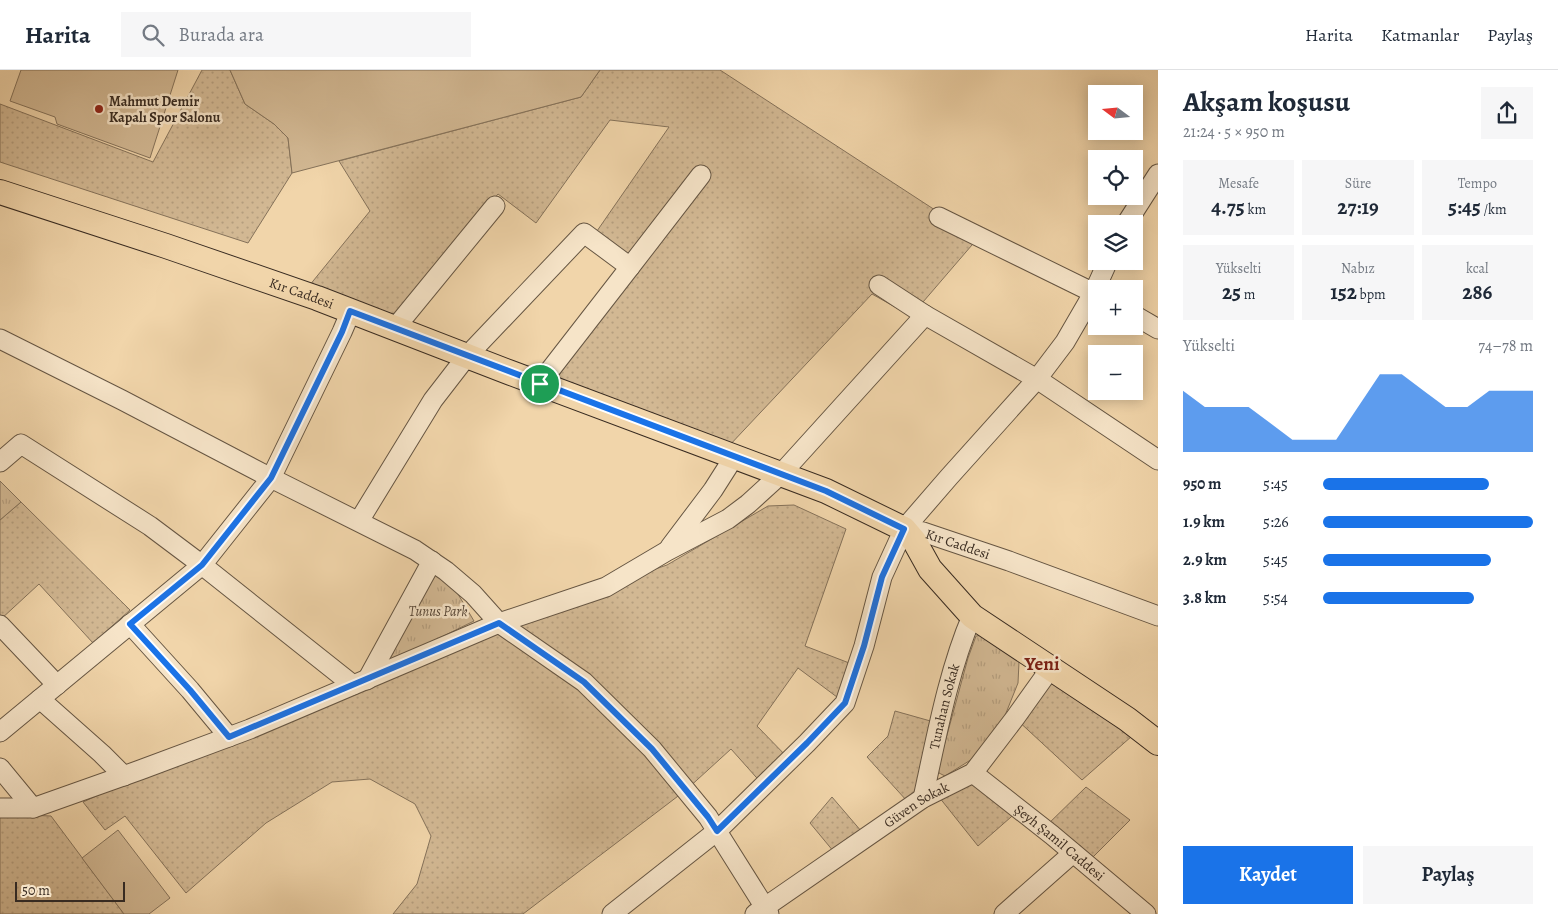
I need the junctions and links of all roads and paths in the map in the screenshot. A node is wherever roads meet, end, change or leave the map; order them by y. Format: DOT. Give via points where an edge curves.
graph roads {
  1 [pos="701,174"];
  2 [pos="1158,174"];
  3 [pos="0,192"];
  4 [pos="495,206"];
  5 [pos="1132,215"];
  6 [pos="939,217"];
  7 [pos="630,267"];
  8 [pos="878,285"];
  9 [pos="1088,290"];
  10 [pos="1088,304"];
  11 [pos="350,311"];
  12 [pos="924,315"];
  13 [pos="1143,320"];
  14 [pos="395,328"];
  15 [pos="1158,329"];
  16 [pos="0,339"];
  17 [pos="467,356"];
  18 [pos="1037,379"];
  19 [pos="540,384"];
  20 [pos="734,456"];
  21 [pos="1158,460"];
  22 [pos="0,462"];
  23 [pos="781,474"];
  24 [pos="271,478"];
  25 [pos="359,522"];
  26 [pos="910,536"];
  27 [pos="667,551"];
  28 [pos="432,561"];
  29 [pos="202,565"];
  30 [pos="972,616"];
  31 [pos="1158,616"];
  32 [pos="499,623"];
  33 [pos="130,624"];
  34 [pos="0,625"];
  35 [pos="1050,669"];
  36 [pos="360,682"];
  37 [pos="57,685"];
  38 [pos="40,698"];
  39 [pos="1158,725"];
  40 [pos="0,732"];
  41 [pos="229,737"];
  42 [pos="1158,743"];
  43 [pos="0,768"];
  44 [pos="972,773"];
  45 [pos="124,776"];
  46 [pos="923,798"];
  47 [pos="0,808"];
  48 [pos="33,808"];
  49 [pos="717,831"];
  50 [pos="1073,853"];
  51 [pos="763,912"];
  52 [pos="612,914"];
  53 [pos="1004,914"];
  54 [pos="1146,914"];
  1 -- 7 [label="street"];
  2 -- 5 [label="street"];
  3 -- 11 [label="main road, Kır Caddesi"];
  4 -- 14 [label="street"];
  6 -- 9 [label="street"];
  7 -- 17 [label="street" via="584,233"];
  7 -- 19 [label="street"];
  8 -- 12 [label="street"];
  10 -- 18 [label="street"];
  11 -- 14 [label="main road, Kır Caddesi"];
  11 -- 24 [label="street"];
  12 -- 18 [label="street"];
  12 -- 23 [label="street"];
  13 -- 15 [label="street"];
  14 -- 17 [label="main road, Kır Caddesi"];
  16 -- 24 [label="street"];
  17 -- 19 [label="main road, Kır Caddesi"];
  17 -- 25 [label="street" via="433,400"];
  18 -- 21 [label="street"];
  18 -- 26 [label="street" via="949,478"];
  19 -- 20 [label="main road, Kır Caddesi"];
  20 -- 23 [label="main road, Kır Caddesi"];
  20 -- 27 [label="street"];
  22 -- 29 [label="street" via="21,444 150,526"];
  23 -- 26 [label="main road, Kır Caddesi" via="826,491"];
  23 -- 27 [label="street" via="728,519"];
  24 -- 25 [label="street"];
  24 -- 29 [label="street"];
  25 -- 28 [label="street"];
  26 -- 30 [label="main road" via="930,569"];
  26 -- 31 [label="street, Kır Caddesi" via="923,532"];
  26 -- 39 [label="main road" via="999,618"];
  26 -- 49 [label="street" via="882,577 845,703"];
  27 -- 32 [label="street" via="606,587"];
  28 -- 32 [label="street" via="473,594"];
  28 -- 36 [label="street"];
  29 -- 33 [label="street"];
  29 -- 36 [label="street"];
  30 -- 35 [label="main road"];
  30 -- 46 [label="street, Tunahan Sokak" via="961,640"];
  32 -- 36 [label="street"];
  32 -- 49 [label="street" via="584,682 652,749"];
  33 -- 37 [label="street"];
  33 -- 41 [label="street"];
  34 -- 37 [label="street"];
  35 -- 42 [label="main road"];
  35 -- 44 [label="street, Güven Sokak"];
  36 -- 41 [label="street"];
  37 -- 38 [label="street"];
  38 -- 40 [label="street"];
  38 -- 45 [label="street"];
  41 -- 45 [label="street"];
  43 -- 48 [label="street"];
  44 -- 46 [label="street, Güven Sokak"];
  44 -- 50 [label="street, Şeyh Şamil Caddesi"];
  45 -- 48 [label="street"];
  46 -- 51 [label="street, Güven Sokak"];
  47 -- 48 [label="street"];
  49 -- 51 [label="street"];
  49 -- 52 [label="street"];
  50 -- 53 [label="street"];
  50 -- 54 [label="street, Şeyh Şamil Caddesi"];
}
